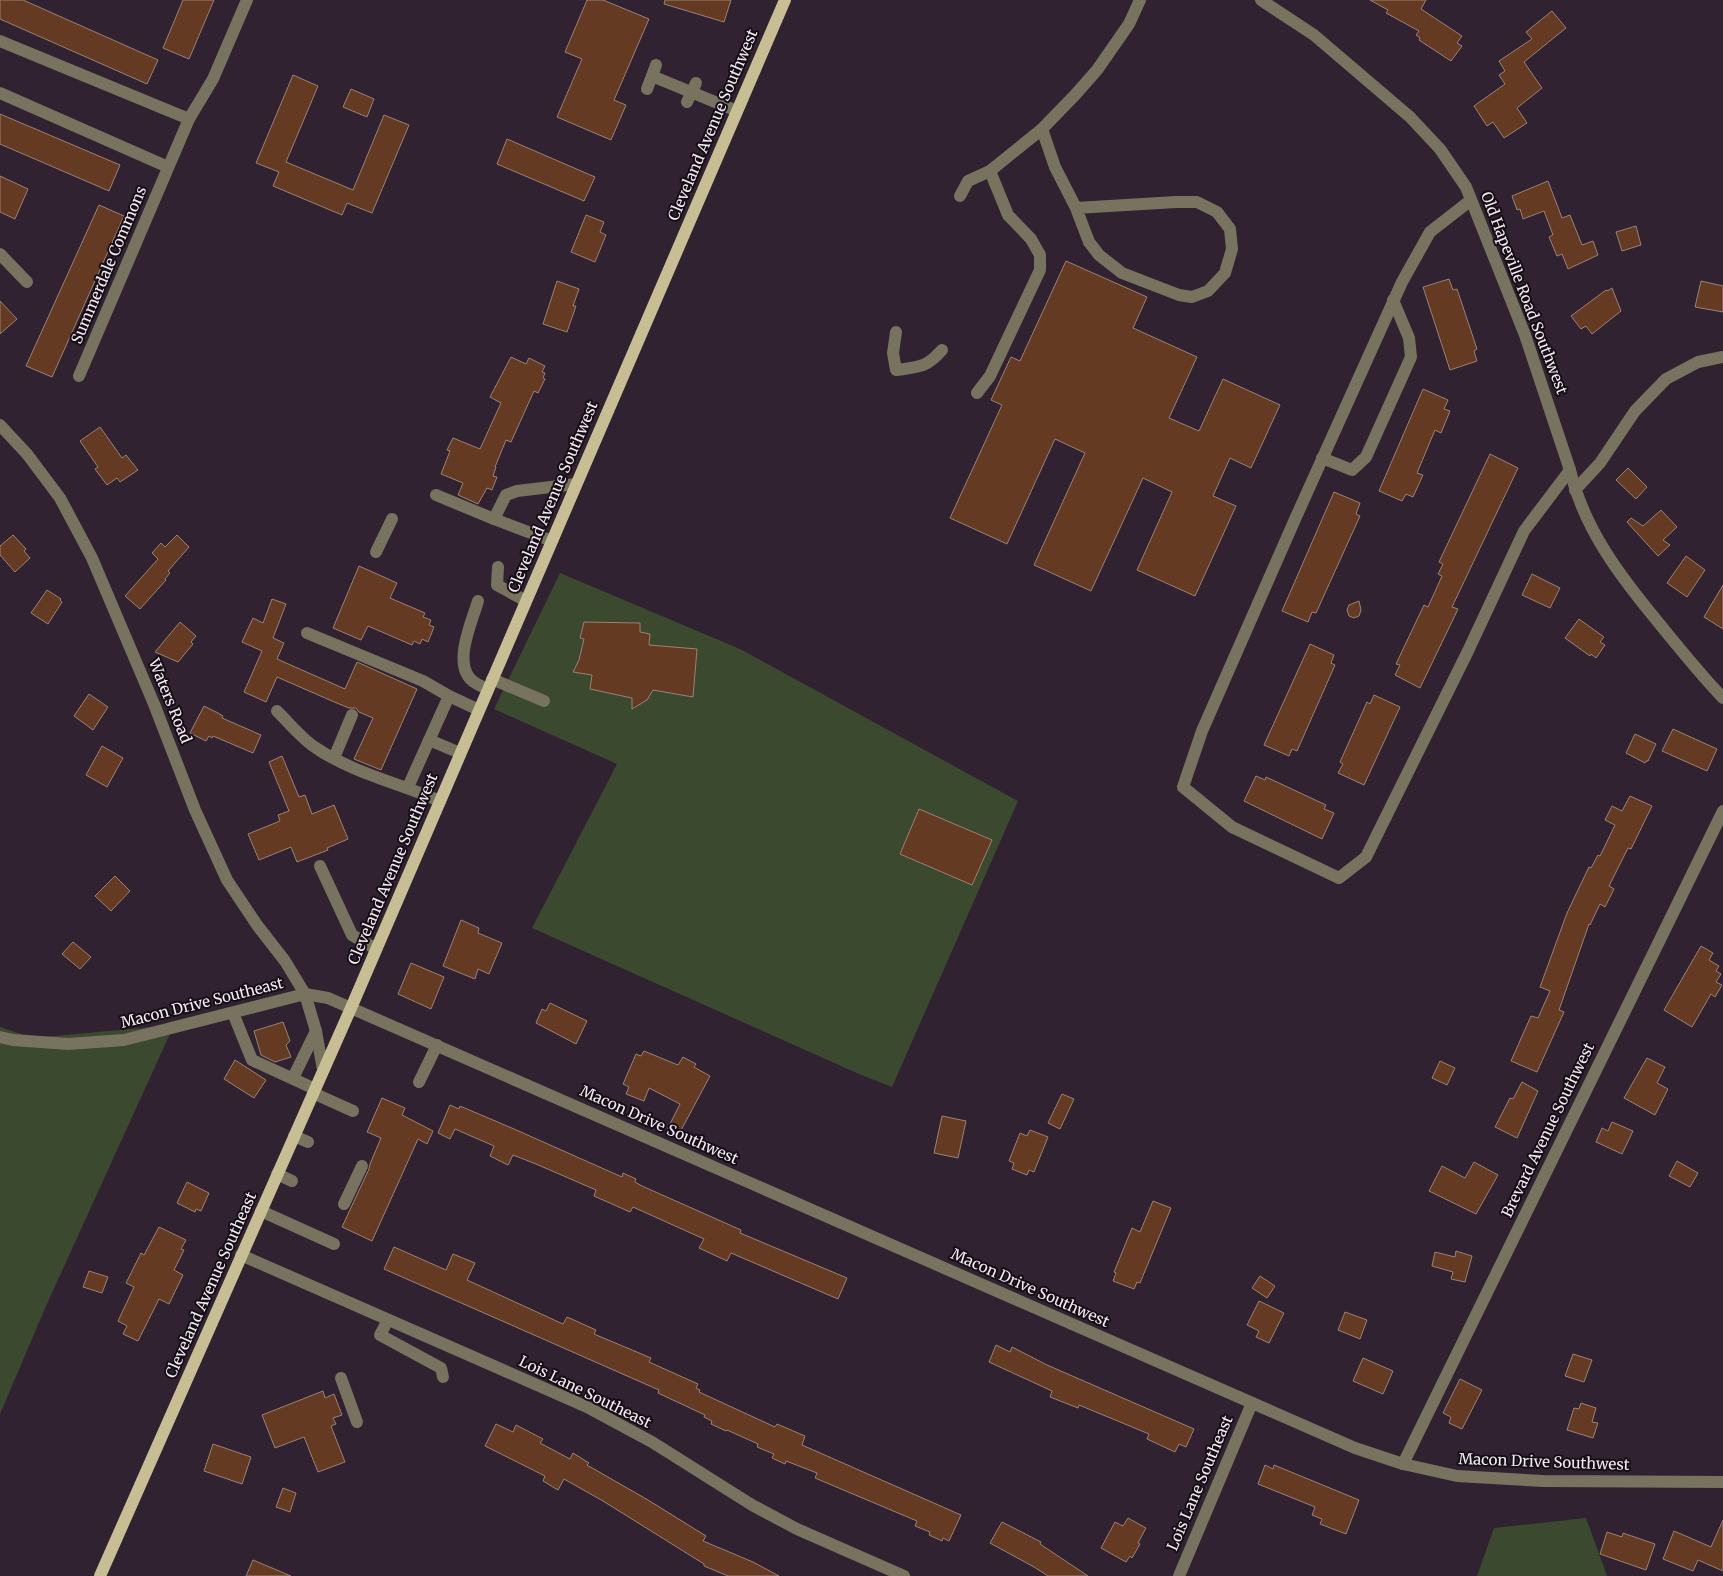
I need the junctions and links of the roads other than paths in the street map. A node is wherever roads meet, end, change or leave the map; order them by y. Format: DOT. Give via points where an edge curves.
graph roads {
  1 [pos="247,0"];
  2 [pos="785,0"];
  3 [pos="1140,0"];
  4 [pos="1261,0"];
  5 [pos="0,41"];
  6 [pos="647,89"];
  7 [pos="0,92"];
  8 [pos="737,111"];
  9 [pos="189,119"];
  10 [pos="1042,129"];
  11 [pos="168,167"];
  12 [pos="990,171"];
  13 [pos="960,196"];
  14 [pos="1471,200"];
  15 [pos="1076,208"];
  16 [pos="0,254"];
  17 [pos="27,282"];
  18 [pos="1393,300"];
  19 [pos="896,332"];
  20 [pos="942,350"];
  21 [pos="1723,357"];
  22 [pos="79,376"];
  23 [pos="978,393"];
  24 [pos="0,425"];
  25 [pos="1322,458"];
  26 [pos="1570,470"];
  27 [pos="576,484"];
  28 [pos="1575,490"];
  29 [pos="436,495"];
  30 [pos="392,519"];
  31 [pos="494,519"];
  32 [pos="552,541"];
  33 [pos="376,552"];
  34 [pos="498,567"];
  35 [pos="526,600"];
  36 [pos="478,601"];
  37 [pos="307,634"];
  38 [pos="490,684"];
  39 [pos="449,696"];
  40 [pos="1723,698"];
  41 [pos="544,701"];
  42 [pos="479,710"];
  43 [pos="277,711"];
  44 [pos="352,715"];
  45 [pos="429,740"];
  46 [pos="460,753"];
  47 [pos="334,758"];
  48 [pos="408,787"];
  49 [pos="440,800"];
  50 [pos="1723,810"];
  51 [pos="320,866"];
  52 [pos="376,949"];
  53 [pos="305,994"];
  54 [pos="351,1008"];
  55 [pos="233,1013"];
  56 [pos="316,1031"];
  57 [pos="0,1037"];
  58 [pos="437,1045"];
  59 [pos="323,1070"];
  60 [pos="293,1078"];
  61 [pos="419,1082"];
  62 [pos="314,1091"];
  63 [pos="353,1111"];
  64 [pos="294,1136"];
  65 [pos="308,1142"];
  66 [pos="362,1166"];
  67 [pos="277,1174"];
  68 [pos="292,1181"];
  69 [pos="344,1204"];
  70 [pos="261,1211"];
  71 [pos="334,1244"];
  72 [pos="241,1255"];
  73 [pos="388,1320"];
  74 [pos="443,1377"];
  75 [pos="341,1378"];
  76 [pos="1252,1403"];
  77 [pos="357,1422"];
  78 [pos="1403,1464"];
  79 [pos="1723,1482"];
  80 [pos="100,1576"];
  81 [pos="904,1576"];
  82 [pos="1179,1576"];
  1 -- 9 [label="street, Summerdale Commons" via="213,79"];
  2 -- 8 [label="main road, Cleveland Avenue Southwest"];
  3 -- 10 [label="street" via="1129,24 1097,70"];
  4 -- 14 [label="street, Old Hapeville Road Southwest" via="1314,36 1410,117 1440,149"];
  5 -- 9 [label="street"];
  6 -- 8 [label="street" via="654,70 691,92"];
  7 -- 11 [label="street"];
  8 -- 27 [label="main road, Cleveland Avenue Southwest"];
  9 -- 11 [label="street, Summerdale Commons"];
  10 -- 12 [label="street"];
  10 -- 15 [label="street" via="1055,167"];
  11 -- 22 [label="street, Summerdale Commons"];
  12 -- 13 [label="street" via="968,181"];
  12 -- 23 [label="street" via="1008,214 1031,239 1040,255 1040,270 990,376"];
  14 -- 18 [label="street" via="1430,232"];
  14 -- 26 [label="street, Old Hapeville Road Southwest" via="1525,335"];
  15 -- 15 [label="street" via="1088,242 1122,273 1192,298 1208,290 1225,273 1232,249 1230,229 1217,212 1197,202"];
  16 -- 17 [label="street"];
  18 -- 25 [label="street"];
  18 -- 25 [label="street" via="1409,338 1411,358 1366,457 1352,470"];
  19 -- 20 [label="street" via="893,353 896,370 917,368 931,362"];
  21 -- 28 [label="street" via="1698,362 1666,379 1635,411 1600,463"];
  24 -- 53 [label="street, Waters Road" via="60,498 88,549 226,880"];
  25 -- 26 [label="street" via="1202,731 1183,787 1232,827 1339,878 1366,857 1524,531"];
  26 -- 28 [label="street, Old Hapeville Road Southwest"];
  27 -- 31 [label="street" via="517,491 506,496"];
  27 -- 32 [label="main road, Cleveland Avenue Southwest"];
  28 -- 40 [label="street, Old Hapeville Road Southwest" via="1601,546 1695,669"];
  29 -- 31 [label="street"];
  30 -- 33 [label="street"];
  31 -- 32 [label="street"];
  32 -- 35 [label="main road, Cleveland Avenue Southwest"];
  34 -- 35 [label="street" via="497,585"];
  35 -- 38 [label="main road, Cleveland Avenue Southwest"];
  36 -- 38 [label="street" via="462,665 472,682"];
  37 -- 39 [label="street" via="423,681"];
  38 -- 41 [label="street"];
  38 -- 42 [label="main road, Cleveland Avenue Southwest"];
  39 -- 42 [label="street"];
  39 -- 45 [label="street"];
  42 -- 46 [label="main road, Cleveland Avenue Southwest"];
  43 -- 47 [label="street" via="315,748"];
  44 -- 47 [label="street"];
  45 -- 46 [label="street"];
  45 -- 48 [label="street"];
  46 -- 49 [label="main road, Cleveland Avenue Southwest"];
  47 -- 48 [label="street" via="378,778"];
  48 -- 49 [label="street"];
  49 -- 52 [label="main road, Cleveland Avenue Southwest"];
  50 -- 78 [label="street, Brevard Avenue Southwest"];
  51 -- 52 [label="street" via="352,935"];
  52 -- 54 [label="main road, Cleveland Avenue Southwest"];
  53 -- 54 [label="street, Macon Drive Southeast" via="328,998"];
  53 -- 55 [label="street, Macon Drive Southeast"];
  53 -- 56 [label="street, Waters Road"];
  54 -- 58 [label="street, Macon Drive Southwest"];
  54 -- 59 [label="main road, Cleveland Avenue Southeast"];
  55 -- 57 [label="street, Macon Drive Southeast" via="124,1040 68,1044"];
  55 -- 60 [label="street" via="252,1060"];
  56 -- 59 [label="street, Waters Road"];
  56 -- 60 [label="street"];
  58 -- 61 [label="street"];
  58 -- 76 [label="street, Macon Drive Southwest"];
  59 -- 62 [label="main road, Cleveland Avenue Southeast"];
  60 -- 62 [label="street"];
  62 -- 63 [label="street"];
  62 -- 64 [label="main road, Cleveland Avenue Southeast"];
  64 -- 65 [label="street"];
  64 -- 67 [label="main road, Cleveland Avenue Southeast"];
  66 -- 69 [label="street"];
  67 -- 68 [label="street"];
  67 -- 70 [label="main road, Cleveland Avenue Southeast"];
  70 -- 71 [label="street"];
  70 -- 72 [label="main road, Cleveland Avenue Southeast"];
  72 -- 73 [label="street, Lois Lane Southeast"];
  72 -- 80 [label="main road, Cleveland Avenue Southeast"];
  73 -- 74 [label="street" via="380,1335 441,1368"];
  73 -- 81 [label="street, Lois Lane Southeast" via="587,1407 797,1529"];
  75 -- 77 [label="street"];
  76 -- 78 [label="street, Macon Drive Southwest" via="1355,1448"];
  76 -- 82 [label="street, Lois Lane Southeast"];
  78 -- 79 [label="street, Macon Drive Southwest" via="1457,1476 1543,1481"];
}
